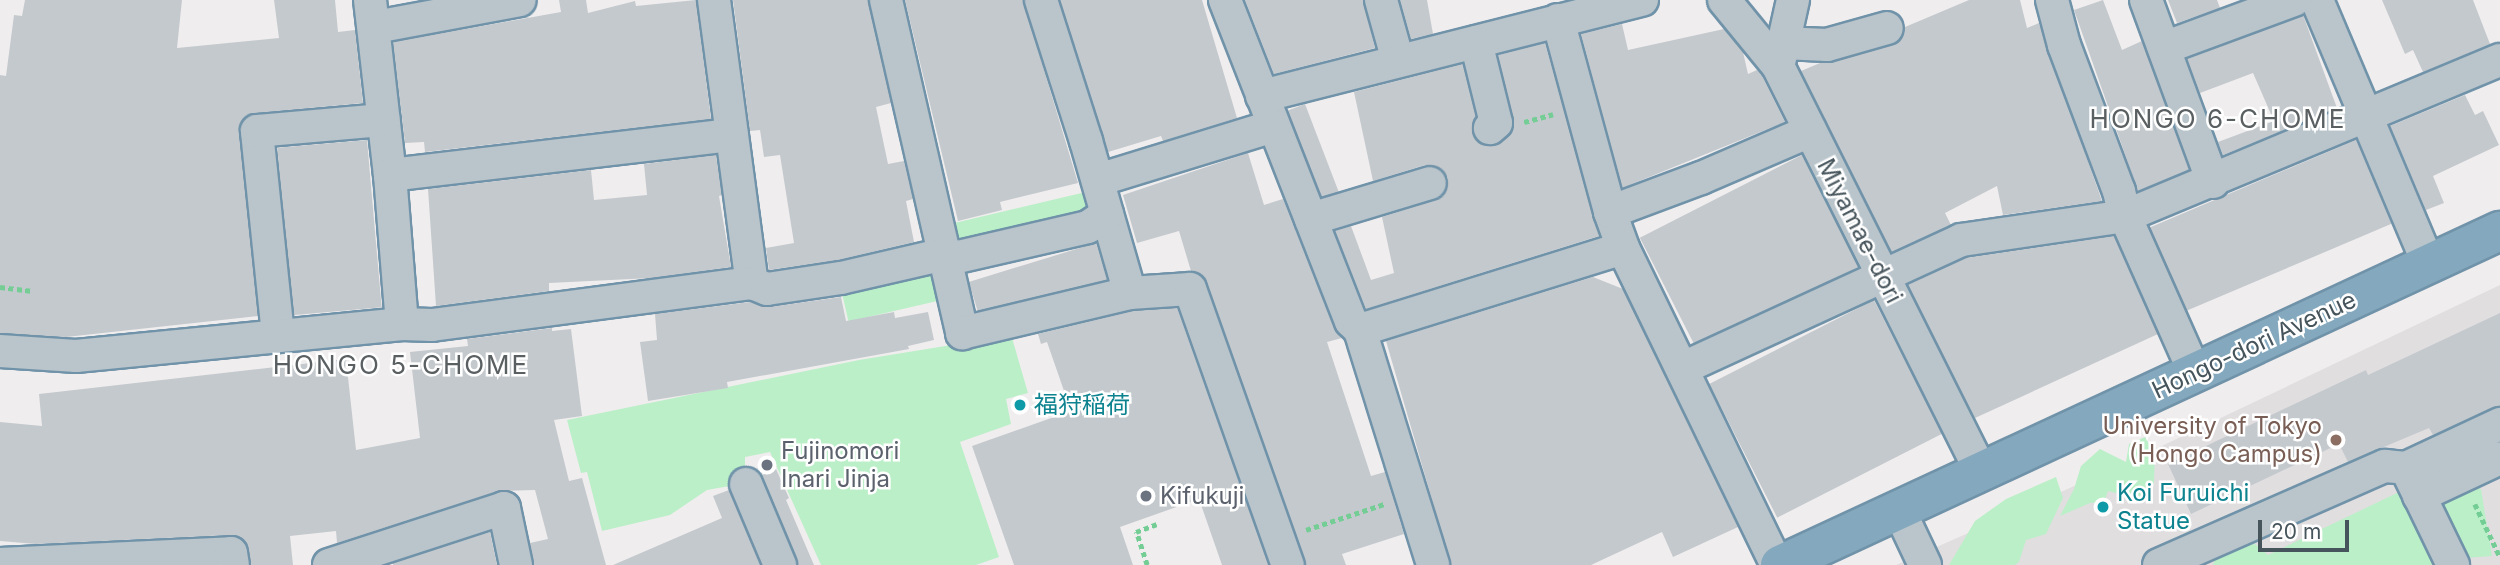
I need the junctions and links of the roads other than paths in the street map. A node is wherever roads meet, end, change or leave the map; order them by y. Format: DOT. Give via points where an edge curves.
graph roads {
  1 [pos="520,0"];
  2 [pos="714,0"];
  3 [pos="886,0"];
  4 [pos="1041,0"];
  5 [pos="1225,0"];
  6 [pos="1381,0"];
  7 [pos="1642,0"];
  8 [pos="1724,0"];
  9 [pos="1793,0"];
  10 [pos="2052,0"];
  11 [pos="2146,0"];
  12 [pos="2294,0"];
  13 [pos="2317,0"];
  14 [pos="373,13"];
  15 [pos="1558,20"];
  16 [pos="1887,28"];
  17 [pos="1476,42"];
  18 [pos="2164,48"];
  19 [pos="1780,55"];
  20 [pos="2500,60"];
  21 [pos="1398,61"];
  22 [pos="1262,96"];
  23 [pos="2366,117"];
  24 [pos="384,120"];
  25 [pos="1493,125"];
  26 [pos="1273,126"];
  27 [pos="1810,131"];
  28 [pos="732,135"];
  29 [pos="390,175"];
  30 [pos="1098,180"];
  31 [pos="2213,181"];
  32 [pos="1430,183"];
  33 [pos="1610,212"];
  34 [pos="1108,214"];
  35 [pos="2125,216"];
  36 [pos="1311,219"];
  37 [pos="2500,231"];
  38 [pos="1623,248"];
  39 [pos="945,254"];
  40 [pos="2429,265"];
  41 [pos="1884,277"];
  42 [pos="752,283"];
  43 [pos="1130,293"];
  44 [pos="402,324"];
  45 [pos="1360,330"];
  46 [pos="278,335"];
  47 [pos="0,351"];
  48 [pos="1683,368"];
  49 [pos="2194,373"];
  50 [pos="2500,424"];
  51 [pos="2500,458"];
  52 [pos="1981,472"];
  53 [pos="2413,482"];
  54 [pos="746,484"];
  55 [pos="1899,510"];
  56 [pos="1283,552"];
  57 [pos="2214,553"];
  58 [pos="7,564"];
  59 [pos="233,565"];
  60 [pos="329,565"];
  61 [pos="516,565"];
  62 [pos="780,565"];
  63 [pos="1433,565"];
  64 [pos="1778,565"];
  65 [pos="1925,565"];
  66 [pos="2159,565"];
  67 [pos="2453,565"];
  1 -- 14 [label="street"];
  2 -- 28 [label="street"];
  3 -- 39 [label="street"];
  4 -- 30 [label="street"];
  5 -- 22 [label="street"];
  6 -- 21 [label="street"];
  7 -- 15 [label="street"];
  8 -- 19 [label="street, Miyamae-dori"];
  9 -- 19 [label="street"];
  10 -- 35 [label="street"];
  11 -- 18 [label="street"];
  12 -- 18 [label="street"];
  13 -- 23 [label="street"];
  14 -- 24 [label="street"];
  15 -- 17 [label="street"];
  15 -- 33 [label="street"];
  16 -- 19 [label="street"];
  17 -- 21 [label="street"];
  17 -- 25 [label="street"];
  18 -- 31 [label="street"];
  19 -- 27 [label="street, Miyamae-dori"];
  20 -- 23 [label="street"];
  21 -- 22 [label="street"];
  22 -- 26 [label="street"];
  23 -- 31 [label="street"];
  23 -- 40 [label="street"];
  24 -- 29 [label="street"];
  24 -- 46 [label="street" via="257,131"];
  26 -- 30 [label="street"];
  26 -- 36 [label="street"];
  27 -- 33 [label="street"];
  27 -- 41 [label="street, Miyamae-dori"];
  28 -- 29 [label="street"];
  28 -- 42 [label="street"];
  29 -- 44 [label="street"];
  30 -- 34 [label="street"];
  31 -- 35 [label="street"];
  32 -- 36 [label="street"];
  33 -- 38 [label="street"];
  34 -- 39 [label="street" via="1088,227 1064,233 958,257"];
  34 -- 43 [label="street"];
  35 -- 41 [label="street" via="1961,240"];
  35 -- 49 [label="street"];
  36 -- 45 [label="street" via="1351,321"];
  37 -- 40 [label="highway, Hongo-dori Avenue"];
  38 -- 45 [label="street"];
  38 -- 48 [label="street"];
  39 -- 42 [label="street" via="816,282 767,289"];
  39 -- 43 [label="street" via="962,334"];
  40 -- 49 [label="highway, Hongo-dori Avenue"];
  41 -- 48 [label="street"];
  41 -- 52 [label="street, Miyamae-dori"];
  42 -- 44 [label="street" via="432,325"];
  43 -- 56 [label="street" via="1190,289"];
  44 -- 46 [label="street"];
  45 -- 63 [label="street"];
  46 -- 47 [label="street" via="76,356"];
  48 -- 64 [label="street"];
  49 -- 52 [label="highway, Hongo-dori Avenue"];
  50 -- 53 [label="street"];
  51 -- 53 [label="street" via="2461,476"];
  52 -- 55 [label="highway, Hongo-dori Avenue"];
  53 -- 57 [label="street" via="2385,466 2288,510"];
  53 -- 67 [label="street"];
  54 -- 62 [label="street"];
  55 -- 64 [label="highway, Hongo-dori Avenue"];
  55 -- 65 [label="street"];
  57 -- 66 [label="street"];
  58 -- 59 [label="street" via="231,554"];
  60 -- 61 [label="street" via="504,508"];
}
